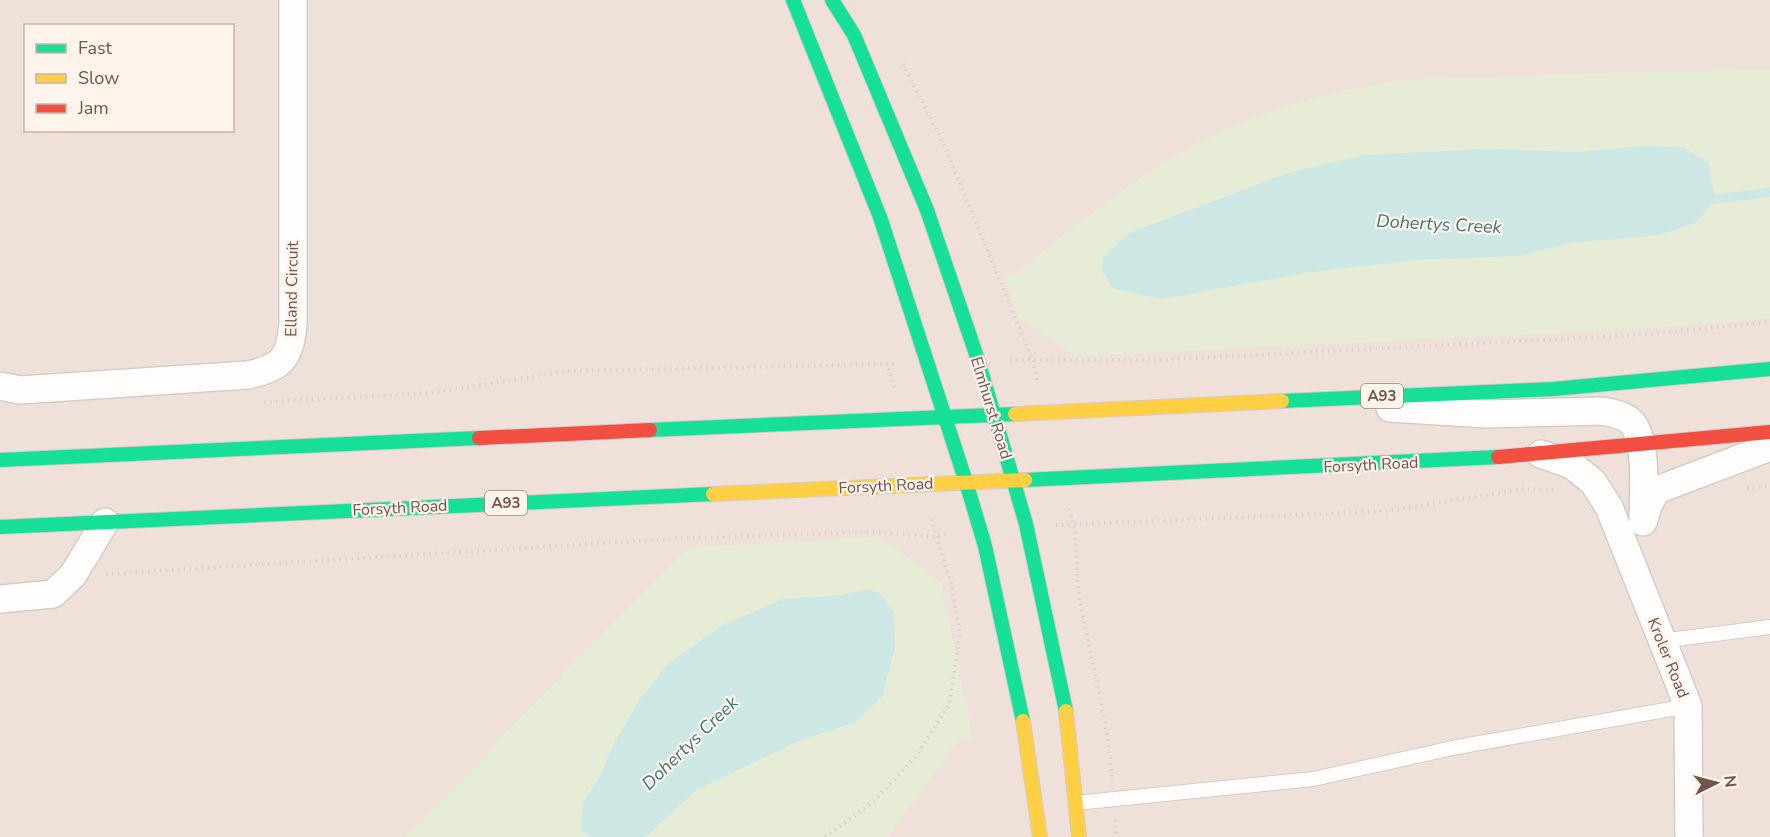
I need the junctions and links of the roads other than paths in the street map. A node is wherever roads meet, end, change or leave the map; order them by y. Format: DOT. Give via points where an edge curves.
graph roads {
  1 [pos="293,0"];
  2 [pos="793,0"];
  3 [pos="832,0"];
  4 [pos="1770,369"];
  5 [pos="0,386"];
  6 [pos="1309,399"];
  7 [pos="993,414"];
  8 [pos="945,415"];
  9 [pos="1770,432"];
  10 [pos="1641,445"];
  11 [pos="1770,447"];
  12 [pos="1541,454"];
  13 [pos="0,460"];
  14 [pos="1013,480"];
  15 [pos="966,482"];
  16 [pos="105,522"];
  17 [pos="1643,522"];
  18 [pos="0,527"];
  19 [pos="1642,588"];
  20 [pos="0,599"];
  21 [pos="1770,627"];
  22 [pos="1662,641"];
  23 [pos="1688,706"];
  24 [pos="1076,803"];
  25 [pos="1040,837"];
  26 [pos="1079,837"];
  27 [pos="1689,837"];
  1 -- 5 [label="street, Elland Circuit" via="293,323 291,347 279,364 248,375 20,390"];
  2 -- 8 [label="main road" via="880,217"];
  3 -- 7 [label="main road, Elmhurst Road" via="854,34 927,210"];
  4 -- 6 [label="main road, A93" via="1553,389"];
  6 -- 7 [label="main road, A93"];
  6 -- 10 [label="street" via="1441,413 1603,411 1619,414 1632,423"];
  7 -- 8 [label="main road, A93"];
  7 -- 14 [label="main road, Elmhurst Road"];
  8 -- 13 [label="main road, A93"];
  8 -- 15 [label="main road"];
  9 -- 10 [label="main road, Forsyth Road / A93"];
  10 -- 12 [label="main road, Forsyth Road / A93"];
  10 -- 17 [label="street"];
  11 -- 17 [label="street" via="1657,490"];
  12 -- 14 [label="main road, Forsyth Road / A93"];
  12 -- 19 [label="street, Kroler Road" via="1572,465 1593,482 1609,507"];
  14 -- 15 [label="main road, Forsyth Road / A93"];
  14 -- 24 [label="main road, Elmhurst Road" via="1065,702"];
  15 -- 16 [label="main road, Forsyth Road / A93"];
  15 -- 25 [label="main road" via="1021,708"];
  16 -- 18 [label="main road, Forsyth Road / A93"];
  16 -- 20 [label="street" via="73,575 53,594"];
  17 -- 19 [label="street"];
  19 -- 22 [label="street, Kroler Road"];
  21 -- 22 [label="lane"];
  22 -- 23 [label="street, Kroler Road"];
  23 -- 24 [label="lane" via="1457,747 1313,779"];
  23 -- 27 [label="street, Kroler Road"];
  24 -- 26 [label="main road, Elmhurst Road"];
}
